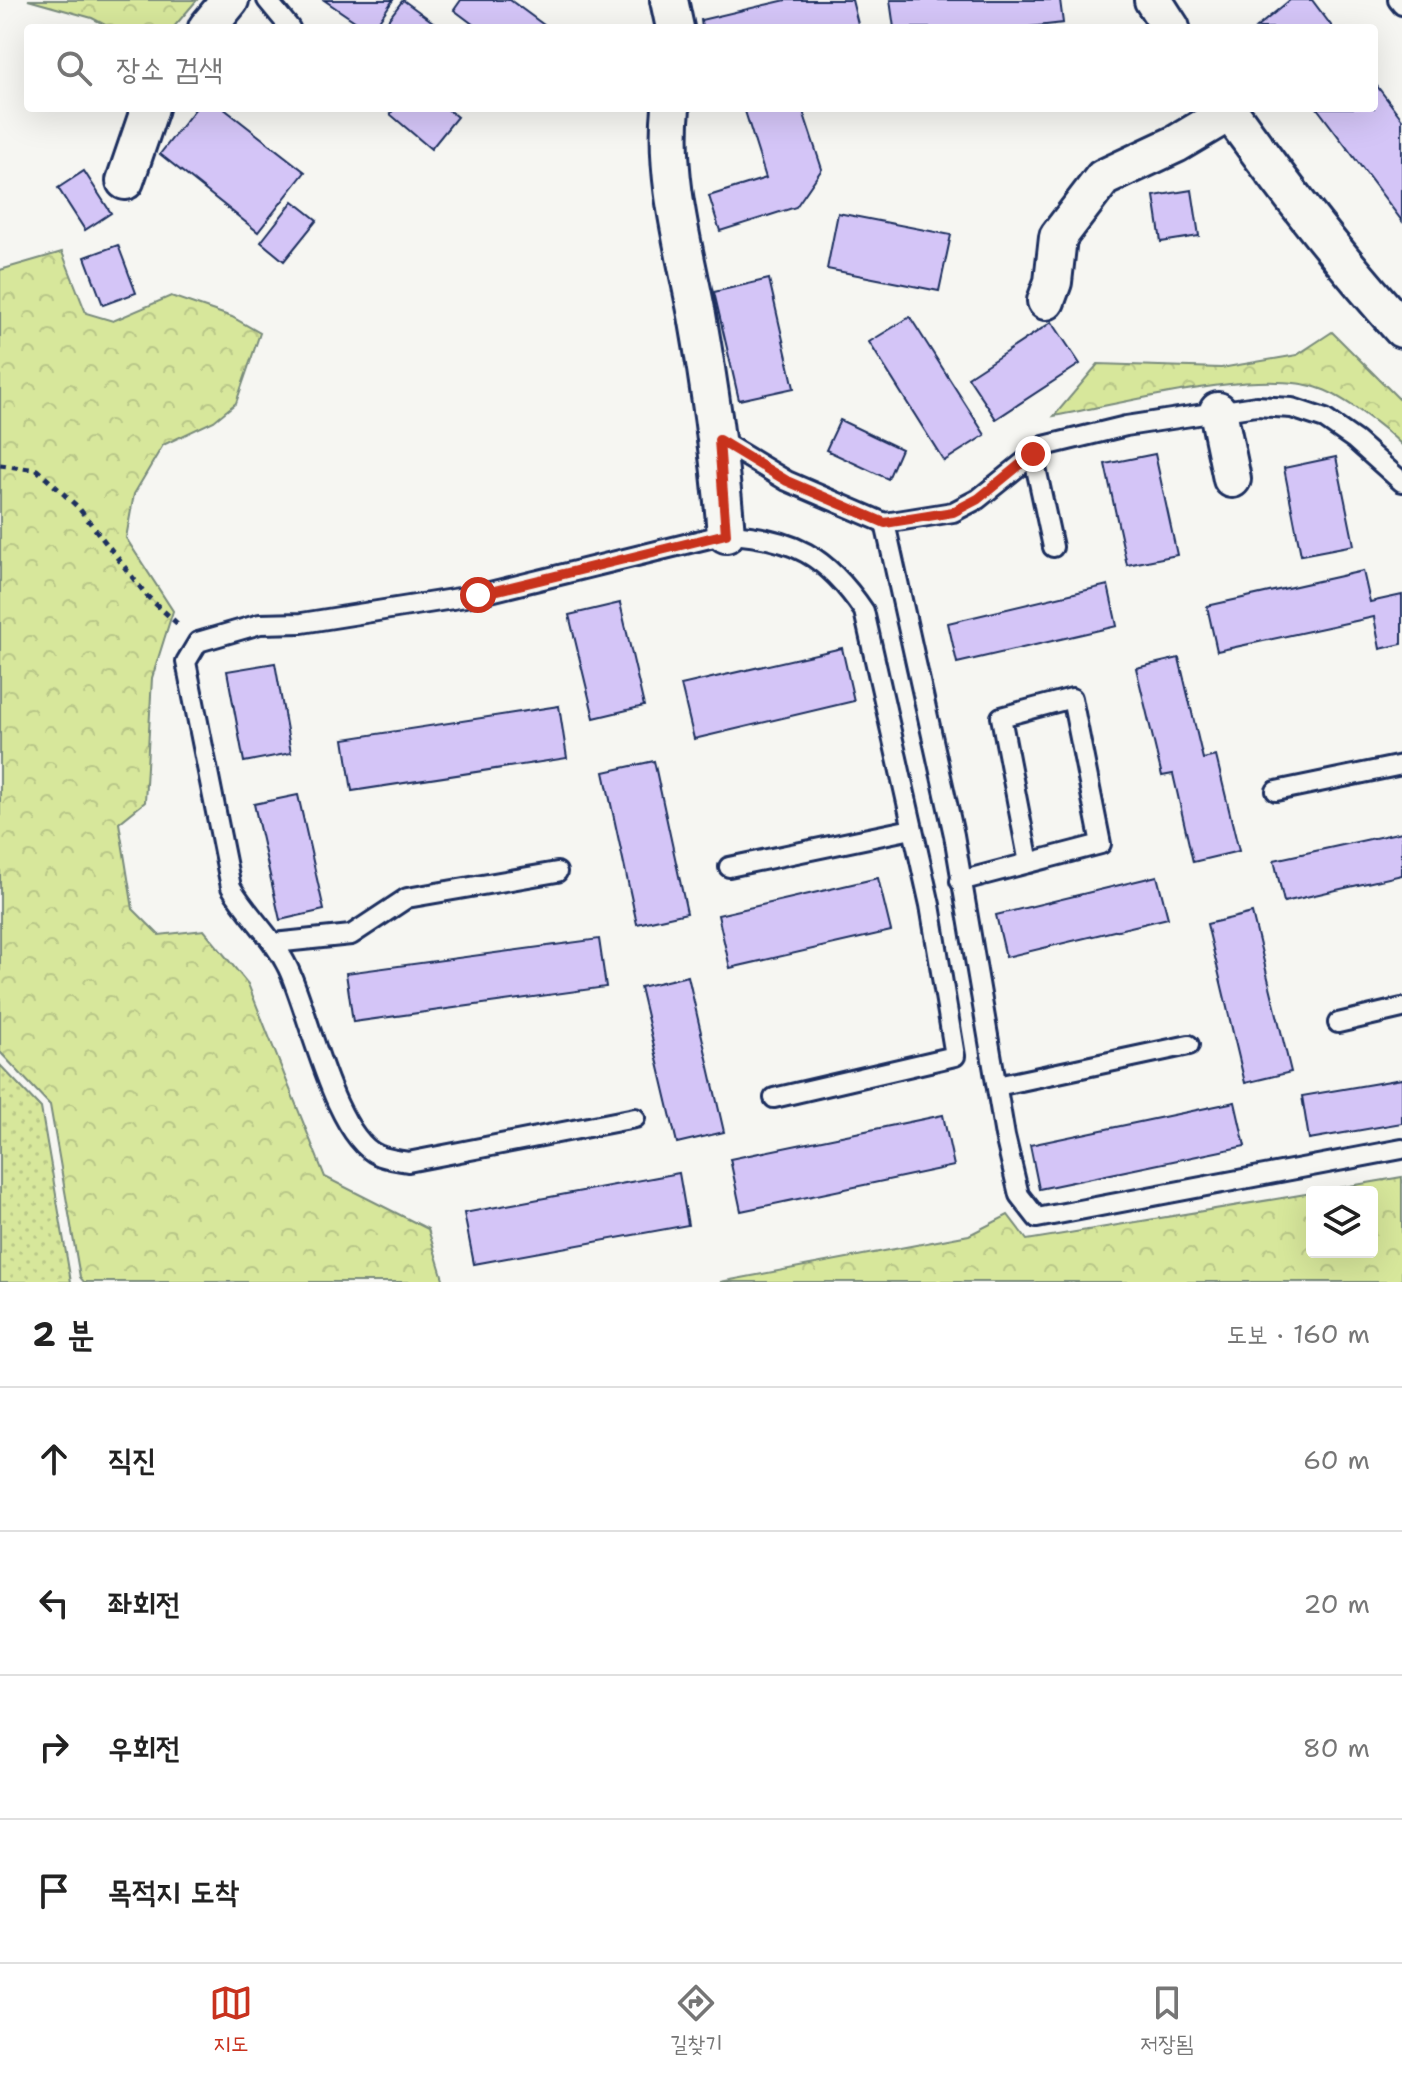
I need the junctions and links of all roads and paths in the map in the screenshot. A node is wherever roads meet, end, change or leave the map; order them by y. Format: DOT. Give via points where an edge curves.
graph roads {
  1 [pos="230,0"];
  2 [pos="267,0"];
  3 [pos="669,0"];
  4 [pos="1153,0"];
  5 [pos="1398,0"];
  6 [pos="1402,5"];
  7 [pos="210,24"];
  8 [pos="287,24"];
  9 [pos="674,24"];
  10 [pos="1168,24"];
  11 [pos="149,112"];
  12 [pos="671,112"];
  13 [pos="1226,112"];
  14 [pos="1230,112"];
  15 [pos="125,181"];
  16 [pos="1046,301"];
  17 [pos="1402,329"];
  18 [pos="1218,411"];
  19 [pos="719,440"];
  20 [pos="1033,454"];
  21 [pos="0,465"];
  22 [pos="1232,479"];
  23 [pos="1402,482"];
  24 [pos="885,523"];
  25 [pos="726,534"];
  26 [pos="1053,547"];
  27 [pos="198,642"];
  28 [pos="1402,765"];
  29 [pos="1276,791"];
  30 [pos="912,829"];
  31 [pos="1029,863"];
  32 [pos="729,867"];
  33 [pos="557,872"];
  34 [pos="960,881"];
  35 [pos="274,943"];
  36 [pos="1402,1008"];
  37 [pos="1338,1023"];
  38 [pos="1189,1045"];
  39 [pos="997,1086"];
  40 [pos="774,1098"];
  41 [pos="635,1118"];
  42 [pos="1402,1149"];
  1 -- 7 [label="street"];
  2 -- 8 [label="lane"];
  3 -- 9 [label="street"];
  4 -- 10 [label="street"];
  5 -- 6 [label="lane"];
  11 -- 15 [label="street"];
  12 -- 19 [label="street" via="668,141 675,201"];
  13 -- 16 [label="street" via="1176,144 1103,178 1058,237"];
  14 -- 17 [label="street" via="1312,224"];
  18 -- 20 [label="lane" via="1081,435"];
  18 -- 22 [label="street"];
  18 -- 23 [label="lane" via="1292,408 1325,419"];
  19 -- 24 [label="lane" via="787,481"];
  19 -- 25 [label="street"];
  20 -- 24 [label="lane" via="978,499 953,512"];
  20 -- 26 [label="lane"];
  21 -- 27 [label="path" via="37,470 78,507 147,596"];
  24 -- 34 [label="lane"];
  25 -- 27 [label="lane" via="478,595 302,623 260,624"];
  25 -- 30 [label="lane" via="768,536 814,557 843,580 864,611"];
  27 -- 35 [label="lane" via="186,662 231,887"];
  28 -- 29 [label="lane"];
  30 -- 32 [label="lane"];
  30 -- 40 [label="lane" via="955,1056"];
  31 -- 31 [label="lane" via="1101,844 1072,698 1001,717"];
  31 -- 34 [label="lane"];
  33 -- 35 [label="lane" via="407,898 351,935"];
  34 -- 39 [label="lane"];
  35 -- 41 [label="lane" via="353,1135 376,1155 408,1162"];
  36 -- 37 [label="lane"];
  38 -- 39 [label="lane"];
  39 -- 42 [label="lane" via="1019,1195 1037,1218"];
}
